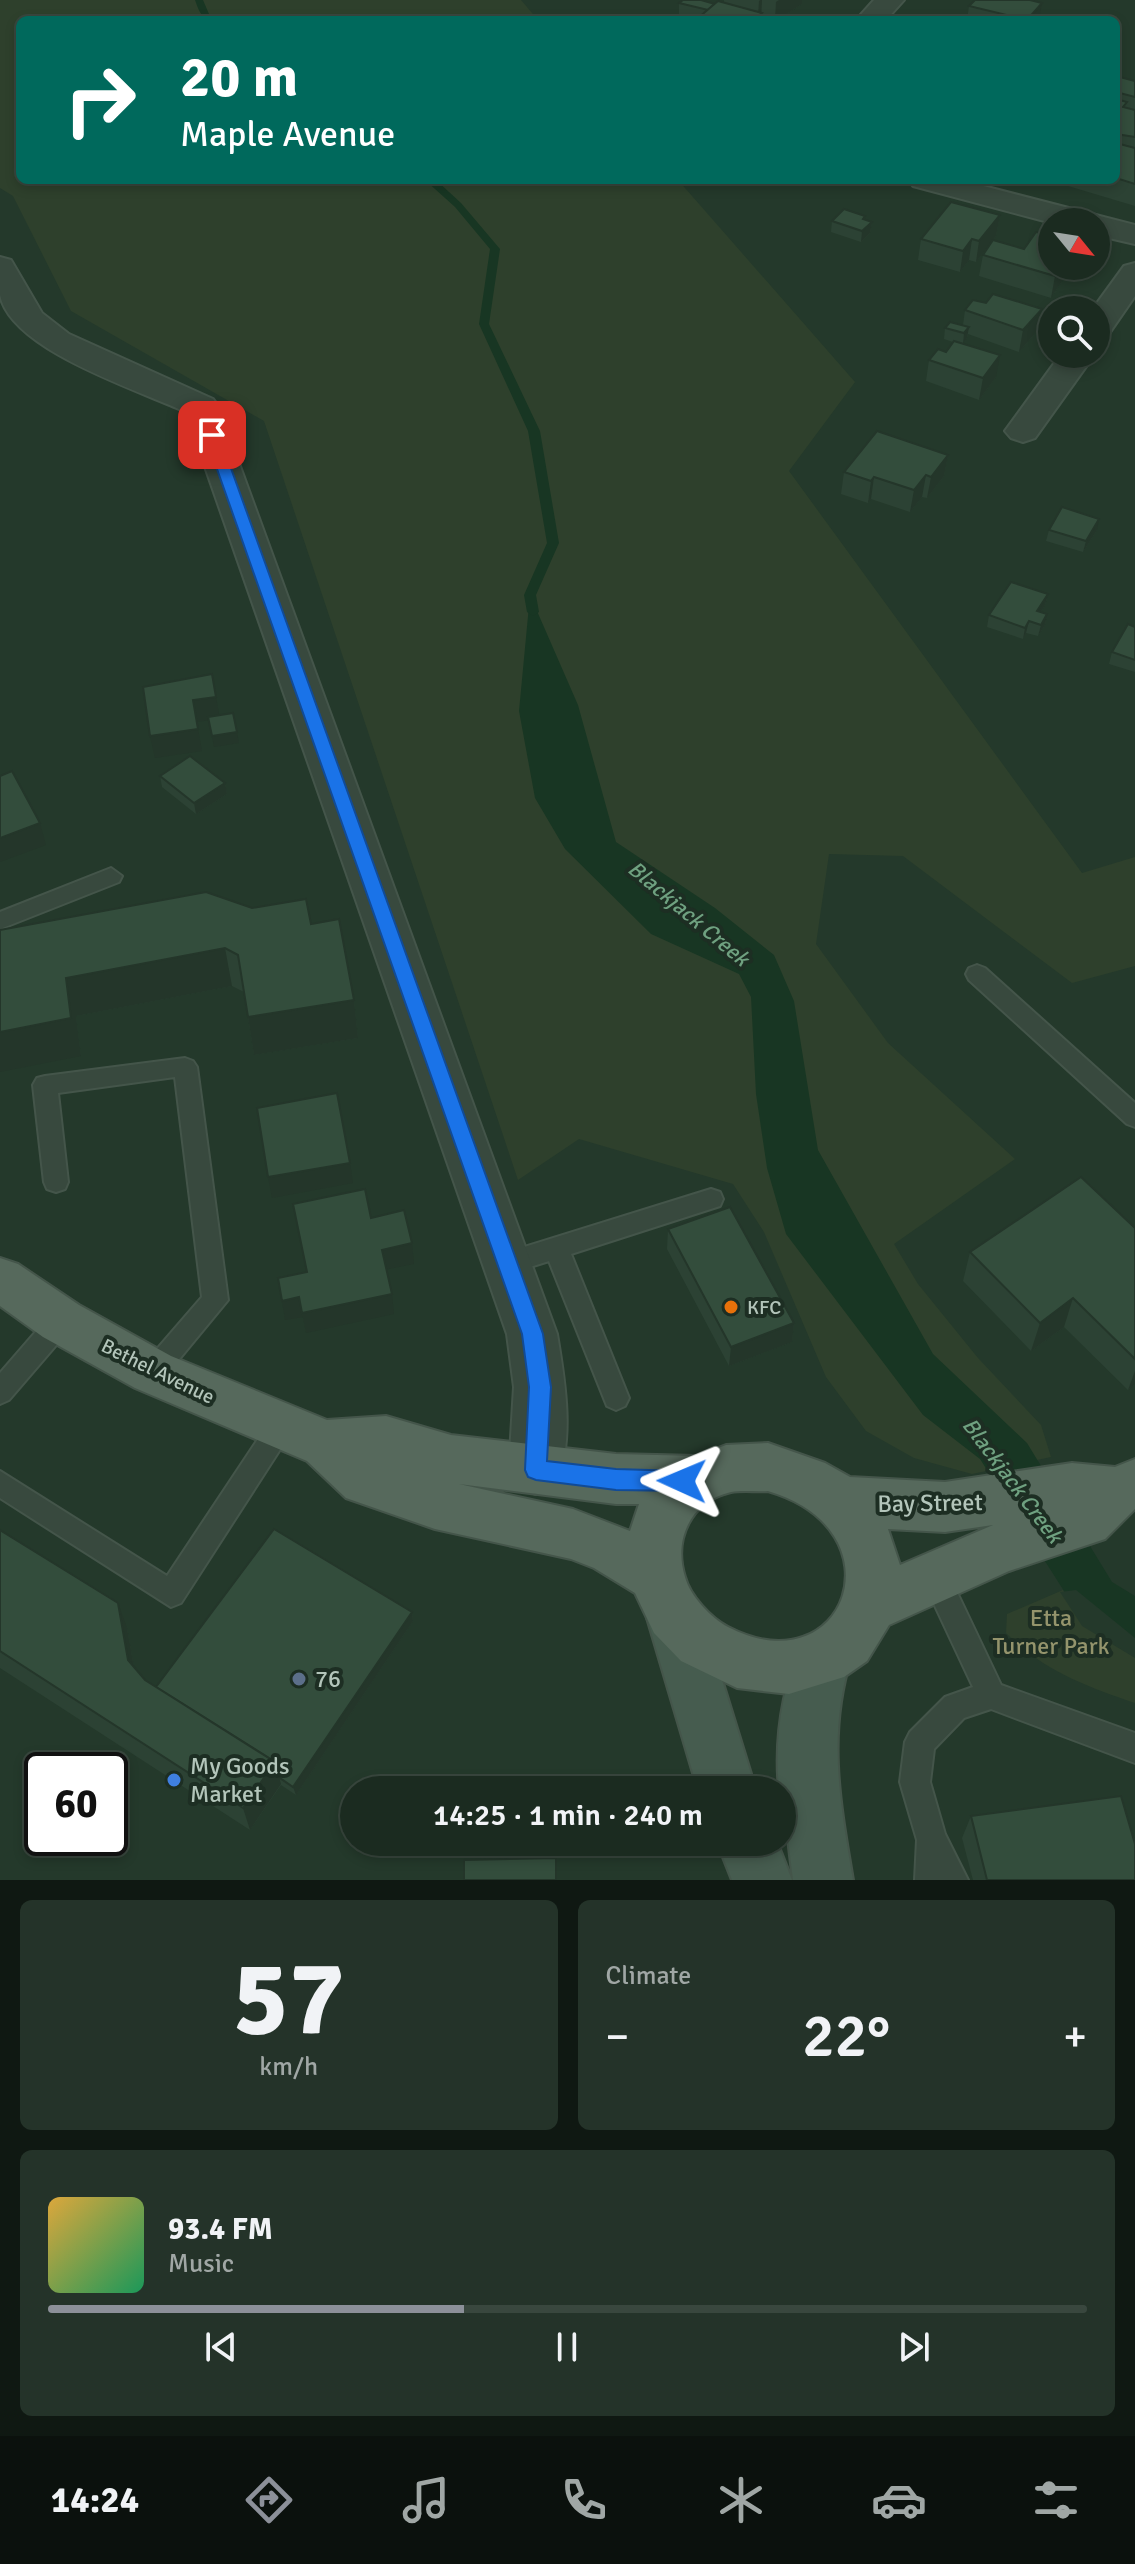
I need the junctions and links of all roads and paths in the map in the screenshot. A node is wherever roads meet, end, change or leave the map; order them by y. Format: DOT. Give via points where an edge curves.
graph roads {
  1 [pos="890,0"];
  2 [pos="874,16"];
  3 [pos="939,184"];
  4 [pos="1038,210"];
  5 [pos="1110,229"];
  6 [pos="1135,235"];
  7 [pos="0,267"];
  8 [pos="1135,273"];
  9 [pos="1110,308"];
  10 [pos="1068,368"];
  11 [pos="1023,431"];
  12 [pos="111,876"];
  13 [pos="0,921"];
  14 [pos="977,974"];
  15 [pos="1135,1117"];
  16 [pos="56,1182"];
  17 [pos="711,1199"];
  18 [pos="557,1250"];
  19 [pos="508,1263"];
  20 [pos="0,1279"];
  21 [pos="61,1321"];
  22 [pos="153,1372"];
  23 [pos="0,1392"];
  24 [pos="616,1398"];
  25 [pos="303,1435"];
  26 [pos="536,1470"];
  27 [pos="695,1480"];
  28 [pos="0,1483"];
  29 [pos="1102,1496"];
  30 [pos="839,1501"];
  31 [pos="989,1526"];
  32 [pos="935,1576"];
  33 [pos="664,1596"];
  34 [pos="871,1606"];
  35 [pos="823,1658"];
  36 [pos="991,1695"];
  37 [pos="1135,1748"];
  38 [pos="722,1776"];
  39 [pos="932,1839"];
  40 [pos="753,1856"];
  41 [pos="762,1880"];
  42 [pos="823,1880"];
  43 [pos="930,1880"];
  44 [pos="953,1880"];
  1 -- 2 [label="street"];
  3 -- 4 [label="street"];
  5 -- 6 [label="street"];
  7 -- 19 [label="street" via="29,319 57,341 201,406"];
  8 -- 9 [label="street"];
  10 -- 11 [label="street"];
  12 -- 13 [label="lane"];
  14 -- 15 [label="lane"];
  16 -- 22 [label="lane" via="45,1085 185,1067 215,1300"];
  17 -- 18 [label="lane"];
  18 -- 19 [label="lane"];
  18 -- 24 [label="lane"];
  19 -- 26 [label="street" via="532,1334 540,1387"];
  20 -- 21 [label="main road, Bethel Avenue"];
  21 -- 22 [label="main road, Bethel Avenue"];
  21 -- 23 [label="lane"];
  22 -- 25 [label="main road, Bethel Avenue"];
  25 -- 26 [label="main road, Bethel Avenue" via="386,1440 451,1459"];
  25 -- 28 [label="lane" via="171,1594"];
  25 -- 33 [label="main road, Bethel Avenue" via="365,1481 435,1504 573,1534 613,1550"];
  26 -- 27 [label="main road, Bethel Avenue"];
  27 -- 30 [label="main road" via="727,1468 768,1467 803,1477"];
  27 -- 33 [label="main road" via="671,1501 652,1548"];
  29 -- 31 [label="main road, Bay Street"];
  30 -- 31 [label="main road, Bay Street" via="897,1506"];
  30 -- 34 [label="main road" via="858,1522 869,1547 875,1574"];
  31 -- 32 [label="main road, Bay Street"];
  32 -- 34 [label="main road, Bay Street"];
  32 -- 36 [label="lane"];
  33 -- 35 [label="main road" via="689,1634 736,1661 780,1667"];
  33 -- 38 [label="main road"];
  34 -- 35 [label="main road" via="855,1634"];
  35 -- 42 [label="main road" via="809,1693 804,1732"];
  36 -- 37 [label="lane"];
  36 -- 39 [label="lane" via="955,1707 920,1742 915,1782"];
  39 -- 43 [label="lane"];
  39 -- 44 [label="lane"];
  40 -- 41 [label="main road"];
}
